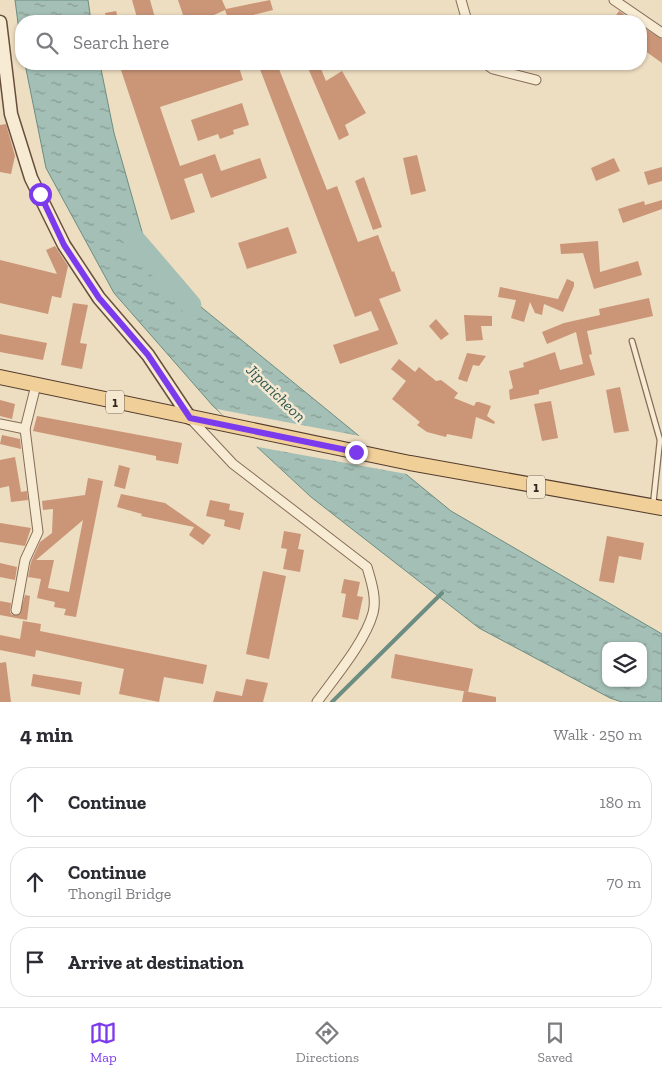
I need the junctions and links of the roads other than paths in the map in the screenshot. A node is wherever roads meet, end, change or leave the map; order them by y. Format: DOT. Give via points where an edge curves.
graph roads {
  1 [pos="462,0"];
  2 [pos="614,0"];
  3 [pos="466,15"];
  4 [pos="636,15"];
  5 [pos="0,22"];
  6 [pos="647,23"];
  7 [pos="662,33"];
  8 [pos="497,70"];
  9 [pos="536,80"];
  10 [pos="632,340"];
  11 [pos="0,377"];
  12 [pos="36,385"];
  13 [pos="190,418"];
  14 [pos="0,424"];
  15 [pos="25,429"];
  16 [pos="661,440"];
  17 [pos="658,507"];
  18 [pos="16,610"];
  19 [pos="317,702"];
  1 -- 3 [label="street"];
  2 -- 4 [label="street"];
  5 -- 13 [label="street" via="11,114 31,178 64,245 99,298 148,355"];
  6 -- 7 [label="street"];
  8 -- 9 [label="street"];
  10 -- 16 [label="lane"];
  11 -- 12 [label="main road, 1"];
  12 -- 13 [label="main road, 1"];
  12 -- 15 [label="street"];
  13 -- 17 [label="main road, 1" via="410,463"];
  13 -- 19 [label="street" via="233,464 367,567 373,593 373,613 356,648"];
  14 -- 15 [label="street"];
  15 -- 18 [label="street" via="38,532 25,560"];
  16 -- 17 [label="lane"];
}
